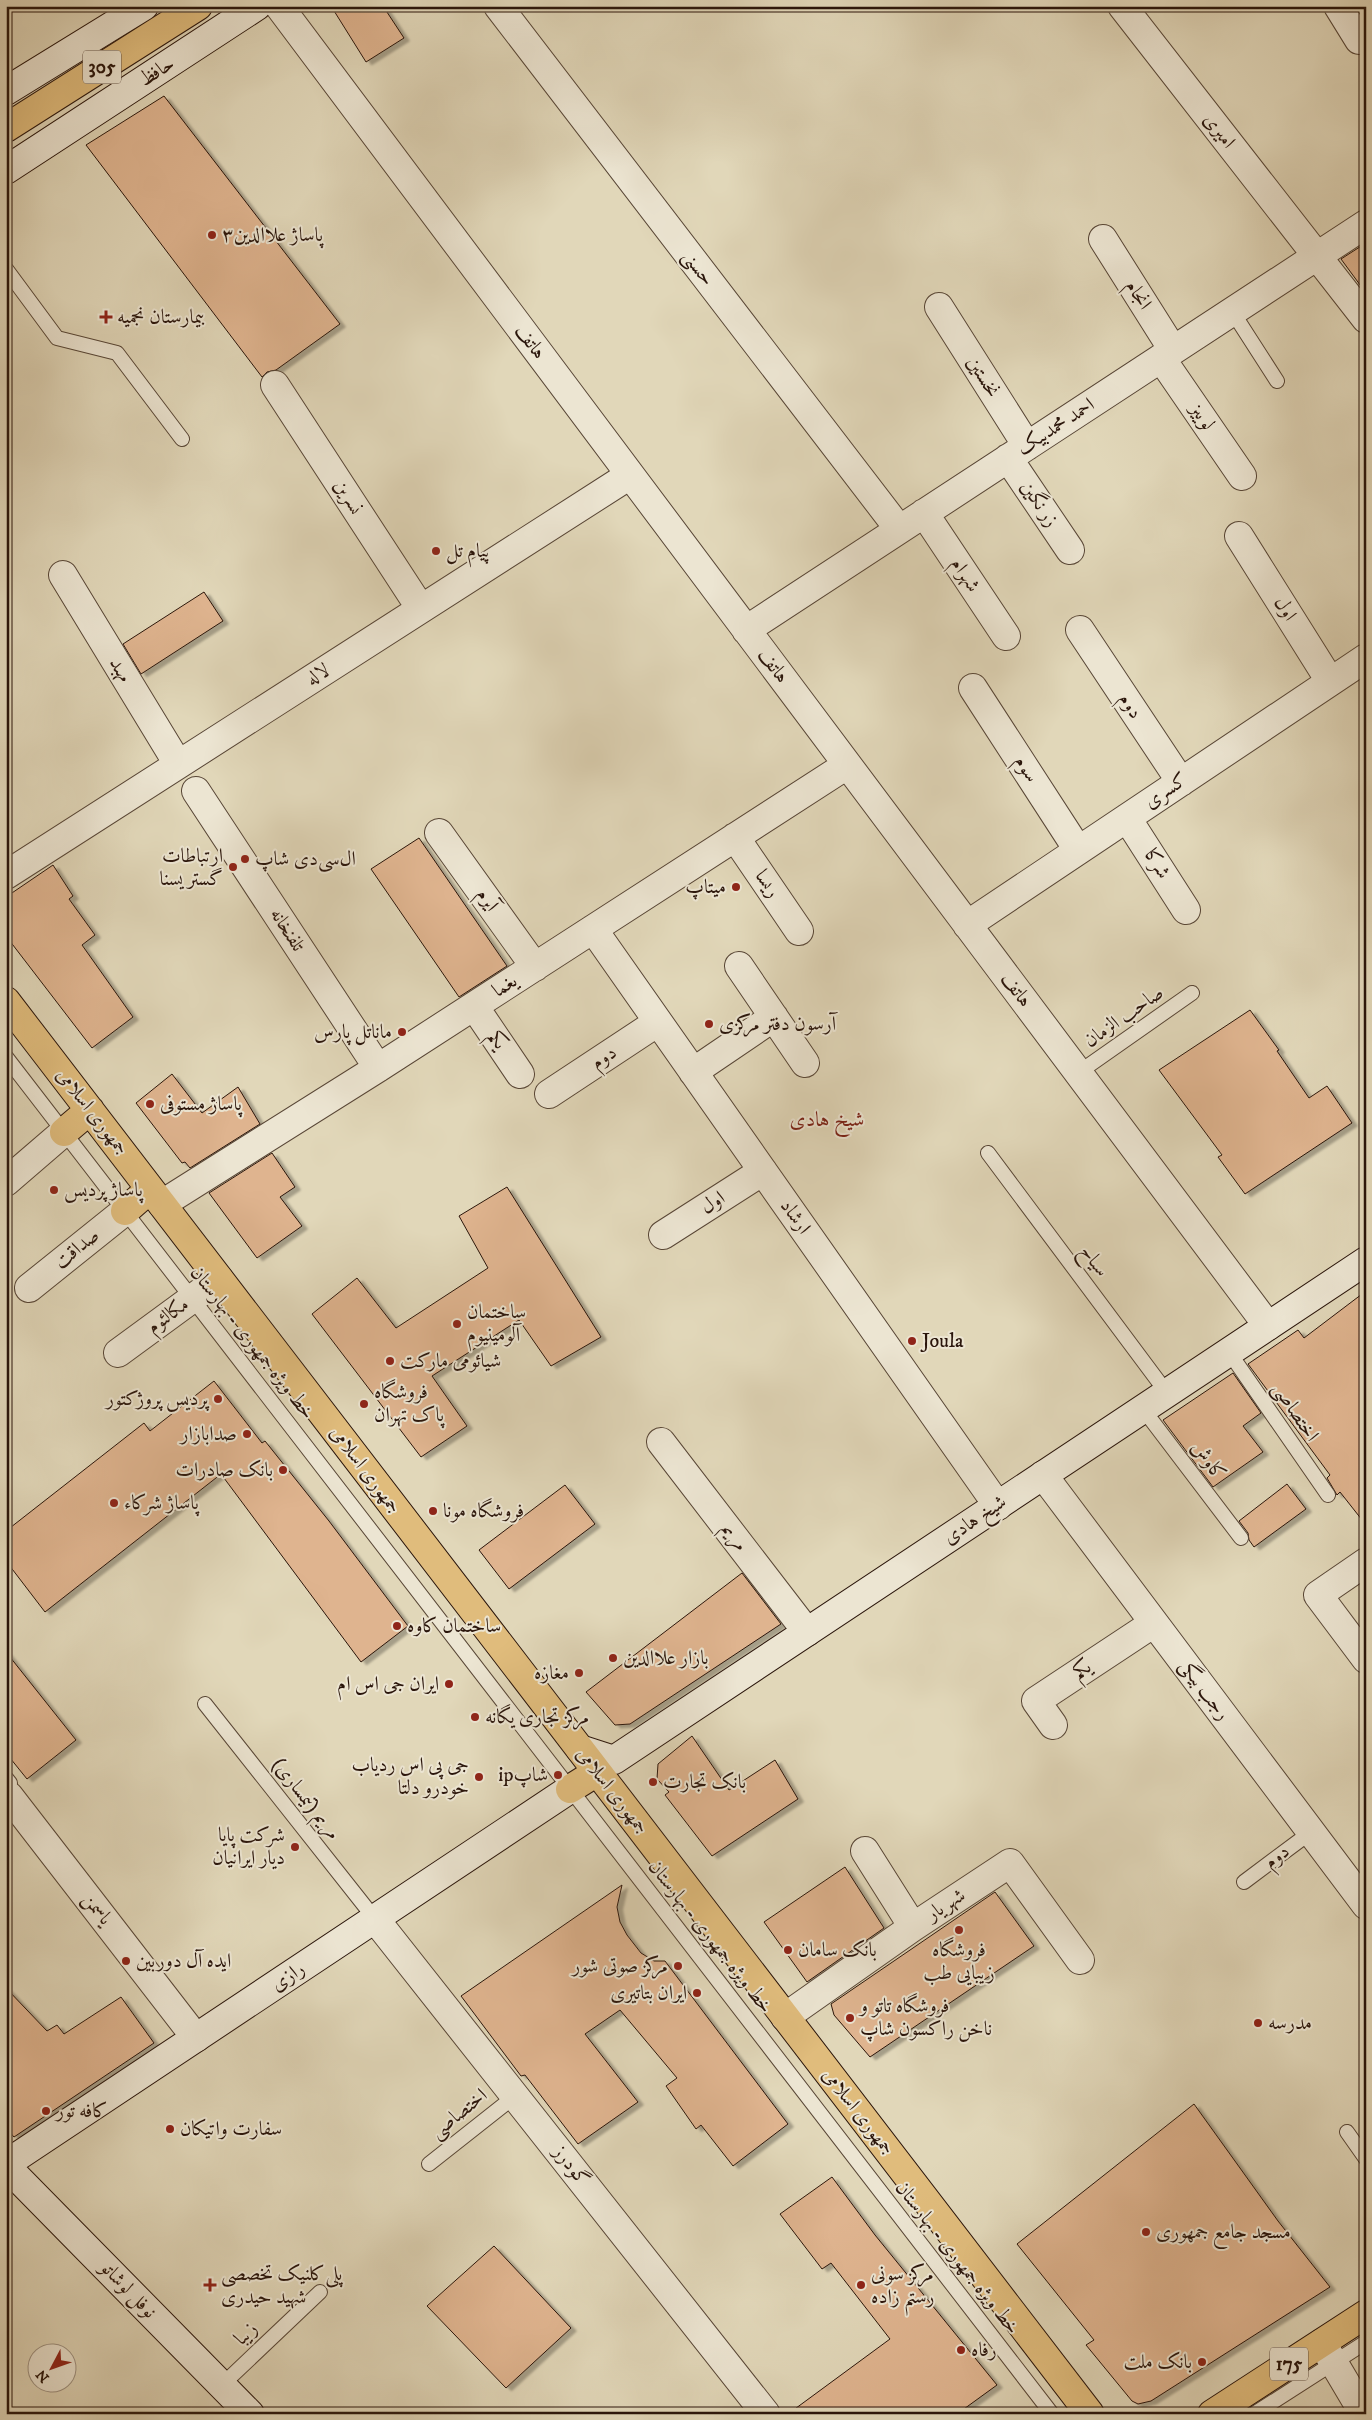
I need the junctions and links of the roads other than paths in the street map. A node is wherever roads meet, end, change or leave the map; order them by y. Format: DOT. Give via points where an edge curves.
graph roads {
  1 [pos="144,6"];
  2 [pos="198,6"];
  3 [pos="257,6"];
  4 [pos="279,6"];
  5 [pos="498,6"];
  6 [pos="1122,6"];
  7 [pos="1338,6"];
  8 [pos="1359,40"];
  9 [pos="6,91"];
  10 [pos="6,128"];
  11 [pos="6,170"];
  12 [pos="1366,224"];
  13 [pos="1103,240"];
  14 [pos="1317,256"];
  15 [pos="6,269"];
  16 [pos="939,307"];
  17 [pos="1232,311"];
  18 [pos="1366,319"];
  19 [pos="1167,354"];
  20 [pos="1277,381"];
  21 [pos="275,385"];
  22 [pos="182,439"];
  23 [pos="1018,452"];
  24 [pos="630,475"];
  25 [pos="1242,476"];
  26 [pos="924,513"];
  27 [pos="899,530"];
  28 [pos="1239,536"];
  29 [pos="1070,550"];
  30 [pos="63,575"];
  31 [pos="421,609"];
  32 [pos="746,630"];
  33 [pos="1080,630"];
  34 [pos="1006,636"];
  35 [pos="1363,666"];
  36 [pos="1330,681"];
  37 [pos="973,688"];
  38 [pos="178,764"];
  39 [pos="847,765"];
  40 [pos="1181,782"];
  41 [pos="196,791"];
  42 [pos="1127,818"];
  43 [pos="439,833"];
  44 [pos="735,837"];
  45 [pos="1078,850"];
  46 [pos="6,875"];
  47 [pos="1186,910"];
  48 [pos="967,925"];
  49 [pos="594,929"];
  50 [pos="799,931"];
  51 [pos="739,966"];
  52 [pos="534,967"];
  53 [pos="1192,993"];
  54 [pos="6,1001"];
  55 [pos="474,1006"];
  56 [pos="774,1017"];
  57 [pos="658,1022"];
  58 [pos="6,1057"];
  59 [pos="805,1063"];
  60 [pos="378,1068"];
  61 [pos="693,1072"];
  62 [pos="1078,1073"];
  63 [pos="520,1074"];
  64 [pos="549,1094"];
  65 [pos="90,1110"];
  66 [pos="64,1132"];
  67 [pos="988,1153"];
  68 [pos="763,1171"];
  69 [pos="6,1182"];
  70 [pos="156,1196"];
  71 [pos="125,1211"];
  72 [pos="663,1235"];
  73 [pos="1366,1261"];
  74 [pos="219,1279"];
  75 [pos="29,1288"];
  76 [pos="193,1298"];
  77 [pos="1268,1326"];
  78 [pos="1229,1352"];
  79 [pos="118,1353"];
  80 [pos="1167,1393"];
  81 [pos="1143,1409"];
  82 [pos="661,1442"];
  83 [pos="1043,1475"];
  84 [pos="1328,1496"];
  85 [pos="998,1506"];
  86 [pos="1241,1538"];
  87 [pos="1366,1562"];
  88 [pos="1154,1623"];
  89 [pos="808,1632"];
  90 [pos="1366,1659"];
  91 [pos="205,1704"];
  92 [pos="1053,1725"];
  93 [pos="580,1750"];
  94 [pos="597,1772"];
  95 [pos="570,1789"];
  96 [pos="7,1791"];
  97 [pos="1311,1832"];
  98 [pos="865,1852"];
  99 [pos="1244,1882"];
  100 [pos="1361,1889"];
  101 [pos="375,1919"];
  102 [pos="913,1927"];
  103 [pos="1080,1960"];
  104 [pos="785,2017"];
  105 [pos="196,2038"];
  106 [pos="515,2096"];
  107 [pos="1347,2132"];
  108 [pos="1366,2159"];
  109 [pos="429,2164"];
  110 [pos="6,2165"];
  111 [pos="320,2292"];
  112 [pos="1366,2314"];
  113 [pos="1366,2342"];
  114 [pos="1327,2353"];
  115 [pos="222,2385"];
  116 [pos="250,2414"];
  117 [pos="766,2414"];
  118 [pos="1052,2414"];
  119 [pos="1090,2414"];
  120 [pos="1212,2414"];
  121 [pos="1254,2414"];
  122 [pos="1364,2414"];
  1 -- 9 [label="street"];
  2 -- 10 [label="main road, 305"];
  3 -- 11 [label="street, حافظ"];
  4 -- 24 [label="street, هاتف"];
  5 -- 27 [label="street, حسنی"];
  6 -- 14 [label="street, امیری"];
  7 -- 8 [label="street"];
  12 -- 14 [label="street, احمد محمدبیک"];
  13 -- 19 [label="street, انجام"];
  14 -- 17 [label="street, احمد محمدبیک"];
  14 -- 18 [label="street, امیری"];
  15 -- 22 [label="lane" via="57,338 117,353"];
  16 -- 23 [label="street, نخستین"];
  17 -- 19 [label="street, احمد محمدبیک"];
  17 -- 20 [label="lane"];
  19 -- 23 [label="street, احمد محمدبیک"];
  19 -- 25 [label="street, لوییز"];
  21 -- 31 [label="street, نسرین"];
  23 -- 26 [label="street, احمد محمدبیک"];
  23 -- 29 [label="street, زر نگین"];
  24 -- 31 [label="street, لاله"];
  24 -- 32 [label="street, هاتف"];
  26 -- 27 [label="street, احمد محمدبیک"];
  26 -- 34 [label="street, شهرام"];
  27 -- 32 [label="street, احمد محمدبیک"];
  28 -- 36 [label="street, اول"];
  30 -- 38 [label="street, مهبد"];
  31 -- 38 [label="street, لاله"];
  32 -- 39 [label="street, هاتف"];
  33 -- 40 [label="street, دوم"];
  35 -- 36 [label="street, کسری"];
  36 -- 40 [label="street, کسری"];
  37 -- 45 [label="street, سوم"];
  38 -- 46 [label="street, لاله"];
  39 -- 44 [label="street, یغما"];
  39 -- 48 [label="street, هاتف"];
  40 -- 42 [label="street, کسری"];
  41 -- 60 [label="street, تلفنخانه"];
  42 -- 45 [label="street, کسری"];
  42 -- 47 [label="street, شرکا"];
  43 -- 52 [label="street, آیرم"];
  44 -- 49 [label="street, یغما"];
  44 -- 50 [label="street, ریسا"];
  45 -- 48 [label="street, کسری"];
  48 -- 62 [label="street, هاتف"];
  49 -- 52 [label="street, یغما"];
  49 -- 57 [label="street, ارشاد"];
  51 -- 56 [label="street"];
  52 -- 55 [label="street, یغما"];
  53 -- 62 [label="lane, صاحب الزمان"];
  54 -- 65 [label="main road, جمهوری اسلامی"];
  55 -- 60 [label="street, یغما"];
  55 -- 63 [label="street, یکم"];
  56 -- 59 [label="street"];
  56 -- 61 [label="street"];
  57 -- 61 [label="street, ارشاد"];
  57 -- 64 [label="street, دوم"];
  58 -- 66 [label="lane, خط ویژه جمهوری - بهارستان"];
  60 -- 70 [label="street, یغما"];
  61 -- 68 [label="street, ارشاد"];
  62 -- 77 [label="street, هاتف"];
  65 -- 66 [label="main road"];
  65 -- 70 [label="main road, جمهوری اسلامی"];
  66 -- 69 [label="street"];
  66 -- 71 [label="lane, خط ویژه جمهوری - بهارستان"];
  67 -- 80 [label="lane, سیاح"];
  68 -- 72 [label="street, اول"];
  68 -- 85 [label="street, ارشاد"];
  70 -- 71 [label="main road"];
  70 -- 74 [label="main road, جمهوری اسلامی"];
  71 -- 75 [label="street, صداقت"];
  71 -- 76 [label="lane, خط ویژه جمهوری - بهارستان"];
  73 -- 77 [label="street, شیخ هادی"];
  74 -- 76 [label="street, مکالئوم"];
  74 -- 93 [label="main road, جمهوری اسلامی"];
  76 -- 79 [label="street, مکالئوم"];
  76 -- 95 [label="lane, خط ویژه جمهوری - بهارستان"];
  77 -- 78 [label="street, شیخ هادی"];
  78 -- 80 [label="street, شیخ هادی"];
  78 -- 84 [label="lane, اختصاصی"];
  80 -- 81 [label="street, شیخ هادی"];
  81 -- 83 [label="street, شیخ هادی"];
  81 -- 86 [label="lane, کاوش"];
  82 -- 89 [label="street, مریم"];
  83 -- 85 [label="street, شیخ هادی"];
  83 -- 88 [label="street, رجب بیگی"];
  85 -- 89 [label="street, شیخ هادی"];
  87 -- 90 [label="street" via="1318,1595"];
  88 -- 92 [label="street, یکم" via="1036,1701"];
  88 -- 97 [label="street, رجب بیگی"];
  89 -- 93 [label="street, شیخ هادی" via="614,1760"];
  91 -- 101 [label="lane, مریم (تیمساری)"];
  93 -- 94 [label="main road, جمهوری اسلامی"];
  94 -- 95 [label="main road"];
  94 -- 104 [label="main road, جمهوری اسلامی"];
  95 -- 101 [label="street, رازی"];
  95 -- 118 [label="lane, خط ویژه جمهوری - بهارستان"];
  96 -- 105 [label="street, یاسمن"];
  97 -- 99 [label="lane, دوم"];
  97 -- 100 [label="street, رجب بیگی"];
  98 -- 102 [label="street"];
  101 -- 105 [label="street, رازی"];
  101 -- 106 [label="street, گودرز"];
  102 -- 103 [label="street, شهریار" via="1010,1863"];
  102 -- 104 [label="street, شهریار"];
  104 -- 119 [label="main road, جمهوری اسلامی"];
  105 -- 110 [label="street, رازی"];
  106 -- 109 [label="lane, اختصاصی"];
  106 -- 117 [label="street, گودرز"];
  107 -- 108 [label="lane"];
  110 -- 115 [label="street, نوفل لوشاتو"];
  111 -- 115 [label="lane, زیبا"];
  112 -- 114 [label="main road, 175"];
  113 -- 114 [label="lane"];
  114 -- 120 [label="main road, 175"];
  114 -- 121 [label="lane"];
  114 -- 122 [label="street"];
  115 -- 116 [label="street, نوفل لوشاتو"];
}
